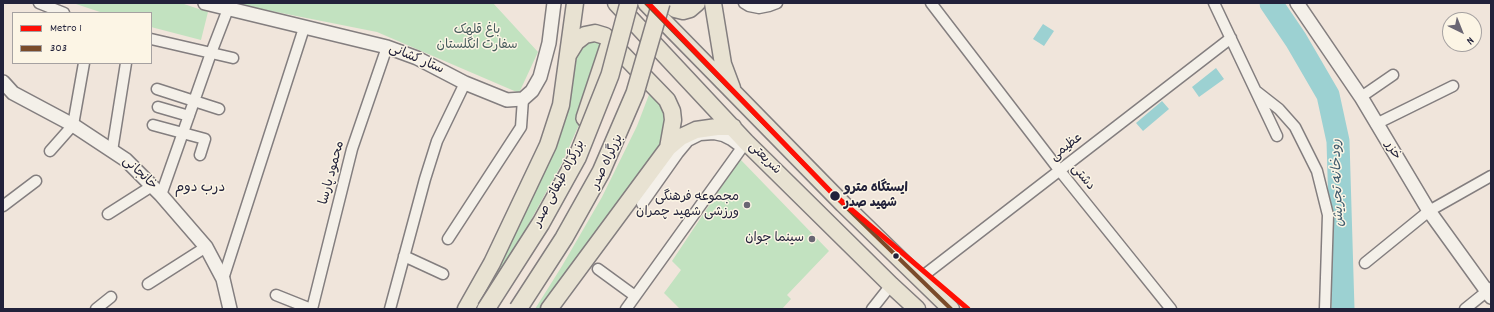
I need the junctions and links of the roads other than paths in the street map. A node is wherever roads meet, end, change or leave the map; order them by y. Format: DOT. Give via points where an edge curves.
graph roads {
  1 [pos="39,3"];
  2 [pos="206,3"];
  3 [pos="554,3"];
  4 [pos="575,3"];
  5 [pos="616,3"];
  6 [pos="623,3"];
  7 [pos="629,3"];
  8 [pos="646,3"];
  9 [pos="661,3"];
  10 [pos="667,3"];
  11 [pos="697,3"];
  12 [pos="712,3"];
  13 [pos="744,3"];
  14 [pos="777,3"];
  15 [pos="931,3"];
  16 [pos="1214,3"];
  17 [pos="1297,3"];
  18 [pos="228,10"];
  19 [pos="62,12"];
  20 [pos="304,28"];
  21 [pos="1231,38"];
  22 [pos="152,39"];
  23 [pos="387,47"];
  24 [pos="211,53"];
  25 [pos="567,56"];
  26 [pos="233,58"];
  27 [pos="84,64"];
  28 [pos="126,64"];
  29 [pos="1392,75"];
  30 [pos="3,82"];
  31 [pos="466,83"];
  32 [pos="1453,86"];
  33 [pos="157,89"];
  34 [pos="1256,91"];
  35 [pos="735,95"];
  36 [pos="1360,97"];
  37 [pos="523,99"];
  38 [pos="194,101"];
  39 [pos="158,107"];
  40 [pos="219,109"];
  41 [pos="189,116"];
  42 [pos="1376,124"];
  43 [pos="73,125"];
  44 [pos="153,125"];
  45 [pos="733,127"];
  46 [pos="183,133"];
  47 [pos="1277,136"];
  48 [pos="744,145"];
  49 [pos="668,148"];
  50 [pos="50,151"];
  51 [pos="112,151"];
  52 [pos="200,155"];
  53 [pos="1060,171"];
  54 [pos="1491,176"];
  55 [pos="36,181"];
  56 [pos="152,186"];
  57 [pos="161,195"];
  58 [pos="642,204"];
  59 [pos="3,206"];
  60 [pos="1429,211"];
  61 [pos="108,214"];
  62 [pos="448,239"];
  63 [pos="206,248"];
  64 [pos="404,256"];
  65 [pos="1365,263"];
  66 [pos="598,269"];
  67 [pos="443,274"];
  68 [pos="223,279"];
  69 [pos="919,279"];
  70 [pos="148,284"];
  71 [pos="891,285"];
  72 [pos="1490,292"];
  73 [pos="276,295"];
  74 [pos="636,296"];
  75 [pos="111,297"];
  76 [pos="96,309"];
  77 [pos="230,309"];
  78 [pos="312,309"];
  79 [pos="390,309"];
  80 [pos="466,309"];
  81 [pos="480,309"];
  82 [pos="486,309"];
  83 [pos="518,309"];
  84 [pos="522,309"];
  85 [pos="549,309"];
  86 [pos="626,309"];
  87 [pos="872,309"];
  88 [pos="917,309"];
  89 [pos="951,309"];
  90 [pos="1171,309"];
  91 [pos="1324,309"];
  92 [pos="1465,309"];
  1 -- 19 [label="street"];
  2 -- 18 [label="street, ستار کشانی"];
  3 -- 37 [label="street" via="549,43 540,77 532,91"];
  4 -- 25 [label="main road"];
  5 -- 45 [label="main road, شریعتی"];
  6 -- 81 [label="highway" via="572,156 537,220"];
  7 -- 82 [label="highway, بزرگراه طبقاتی صدر, bridge" via="610,75 576,158 541,222"];
  8 -- 35 [label="main road, شریعتی"];
  9 -- 83 [label="highway, bridge" via="635,93 601,172 564,238"];
  10 -- 11 [label="main road" via="674,9 683,11"];
  10 -- 84 [label="highway, بزرگراه صدر" via="638,94 605,173 567,240"];
  12 -- 35 [label="main road" via="723,64"];
  13 -- 14 [label="street" via="759,8"];
  15 -- 53 [label="street, دشتی"];
  16 -- 21 [label="street"];
  17 -- 36 [label="street, خزر"];
  18 -- 20 [label="street, ستار کشانی"];
  18 -- 24 [label="street"];
  20 -- 23 [label="street, ستار کشانی"];
  20 -- 68 [label="street"];
  21 -- 34 [label="street"];
  21 -- 53 [label="street, عظیمی"];
  22 -- 24 [label="street"];
  23 -- 31 [label="street, ستار کشانی" via="417,58"];
  23 -- 78 [label="street, محمود پارسا" via="352,149"];
  24 -- 26 [label="street"];
  24 -- 38 [label="street"];
  25 -- 49 [label="main road" via="576,42 585,36 594,33 605,36 667,100 673,120"];
  25 -- 80 [label="main road" via="561,106 548,145 492,262"];
  27 -- 43 [label="street"];
  28 -- 51 [label="street"];
  29 -- 36 [label="street"];
  30 -- 43 [label="street, خانجانی" via="13,93"];
  31 -- 37 [label="street, ستار کشانی" via="507,100"];
  31 -- 64 [label="street" via="437,141"];
  32 -- 42 [label="street"];
  33 -- 38 [label="street"];
  34 -- 47 [label="street"];
  34 -- 91 [label="street" via="1279,109 1295,127 1317,171 1328,215"];
  35 -- 69 [label="main road, شریعتی"];
  36 -- 42 [label="street, خزر"];
  37 -- 62 [label="street" via="521,127"];
  38 -- 40 [label="street"];
  38 -- 41 [label="street"];
  39 -- 41 [label="street"];
  41 -- 46 [label="street"];
  42 -- 60 [label="street, خزر"];
  43 -- 50 [label="street"];
  43 -- 51 [label="street, خانجانی"];
  44 -- 46 [label="street"];
  45 -- 48 [label="main road, شریعتی"];
  45 -- 49 [label="main road" via="696,130 681,137"];
  46 -- 52 [label="street" via="205,139"];
  46 -- 57 [label="street"];
  48 -- 58 [label="street" via="714,134 700,135 688,141"];
  48 -- 71 [label="main road, شریعتی"];
  48 -- 74 [label="street"];
  49 -- 85 [label="main road"];
  51 -- 56 [label="street, خانجانی" via="126,160"];
  53 -- 69 [label="street, عظیمی"];
  53 -- 90 [label="street, دشتی"];
  54 -- 60 [label="street"];
  55 -- 59 [label="street"];
  56 -- 57 [label="street, خانجانی"];
  56 -- 61 [label="street"];
  57 -- 63 [label="street, خانجانی"];
  60 -- 65 [label="street"];
  60 -- 72 [label="street, خزر"];
  63 -- 68 [label="street, خانجانی"];
  63 -- 70 [label="street"];
  64 -- 67 [label="street"];
  64 -- 79 [label="street"];
  66 -- 74 [label="street"];
  68 -- 77 [label="street, خانجانی"];
  69 -- 89 [label="main road, شریعتی"];
  71 -- 87 [label="street"];
  71 -- 88 [label="main road, شریعتی"];
  72 -- 92 [label="street"];
  73 -- 78 [label="street"];
  74 -- 86 [label="street"];
  75 -- 76 [label="street"];
}
